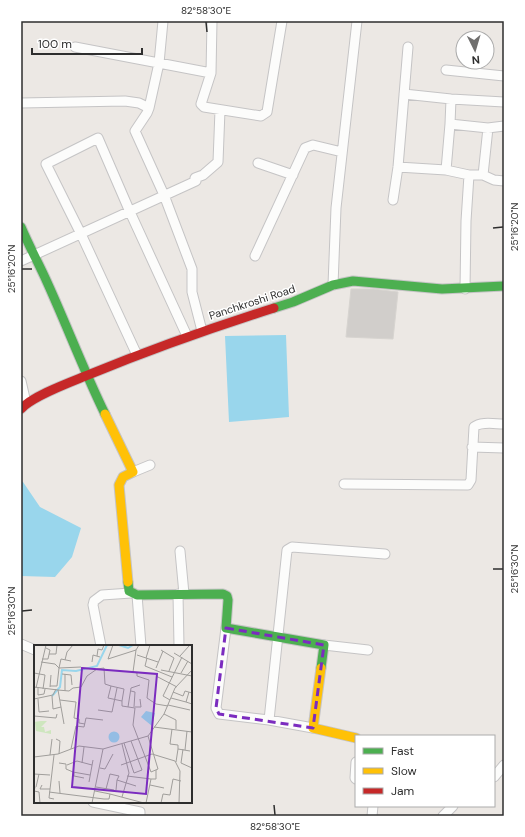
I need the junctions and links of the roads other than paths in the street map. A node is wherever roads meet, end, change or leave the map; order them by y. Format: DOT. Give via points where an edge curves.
graph roads {
  1 [pos="163,21"];
  2 [pos="212,21"];
  3 [pos="282,21"];
  4 [pos="357,21"];
  5 [pos="75,47"];
  6 [pos="408,47"];
  7 [pos="158,63"];
  8 [pos="446,70"];
  9 [pos="211,73"];
  10 [pos="504,76"];
  11 [pos="404,94"];
  12 [pos="451,99"];
  13 [pos="504,102"];
  14 [pos="21,103"];
  15 [pos="149,108"];
  16 [pos="220,110"];
  17 [pos="450,124"];
  18 [pos="504,126"];
  19 [pos="488,128"];
  20 [pos="342,152"];
  21 [pos="258,162"];
  22 [pos="398,167"];
  23 [pos="446,170"];
  24 [pos="293,175"];
  25 [pos="469,175"];
  26 [pos="483,175"];
  27 [pos="504,181"];
  28 [pos="164,195"];
  29 [pos="393,200"];
  30 [pos="130,212"];
  31 [pos="21,227"];
  32 [pos="81,234"];
  33 [pos="33,255"];
  34 [pos="255,256"];
  35 [pos="21,260"];
  36 [pos="333,285"];
  37 [pos="504,286"];
  38 [pos="465,289"];
  39 [pos="202,331"];
  40 [pos="187,336"];
  41 [pos="137,355"];
  42 [pos="86,375"];
  43 [pos="21,381"];
  44 [pos="24,406"];
  45 [pos="504,424"];
  46 [pos="472,448"];
  47 [pos="504,448"];
  48 [pos="150,465"];
  49 [pos="133,472"];
  50 [pos="344,484"];
  51 [pos="180,551"];
  52 [pos="385,554"];
  53 [pos="134,594"];
  54 [pos="181,594"];
  55 [pos="226,628"];
  56 [pos="278,636"];
  57 [pos="21,644"];
  58 [pos="101,645"];
  59 [pos="141,645"];
  60 [pos="179,645"];
  61 [pos="324,645"];
  62 [pos="34,650"];
  63 [pos="368,650"];
  64 [pos="269,720"];
  65 [pos="313,728"];
  66 [pos="355,738"];
  67 [pos="504,765"];
  68 [pos="495,776"];
  69 [pos="98,803"];
  70 [pos="452,807"];
  71 [pos="140,816"];
  72 [pos="443,816"];
  1 -- 7 [label="street"];
  2 -- 9 [label="street"];
  3 -- 16 [label="street" via="267,112 261,116"];
  4 -- 20 [label="street"];
  5 -- 7 [label="street"];
  6 -- 11 [label="street"];
  7 -- 9 [label="street"];
  7 -- 15 [label="street"];
  8 -- 10 [label="street"];
  9 -- 16 [label="street" via="201,104 208,109"];
  11 -- 12 [label="street"];
  11 -- 22 [label="street"];
  12 -- 13 [label="street"];
  12 -- 17 [label="street"];
  14 -- 15 [label="street" via="125,102 139,103"];
  15 -- 28 [label="street" via="135,131"];
  16 -- 28 [label="street" via="218,162 196,180"];
  17 -- 19 [label="street"];
  17 -- 23 [label="street"];
  18 -- 19 [label="street"];
  19 -- 26 [label="street"];
  20 -- 24 [label="street" via="308,146"];
  20 -- 36 [label="street" via="336,208"];
  21 -- 24 [label="street"];
  22 -- 23 [label="street"];
  22 -- 29 [label="street"];
  23 -- 25 [label="street"];
  24 -- 34 [label="street"];
  25 -- 26 [label="street"];
  25 -- 38 [label="street"];
  26 -- 27 [label="street"];
  28 -- 30 [label="street"];
  28 -- 39 [label="street" via="192,269 192,292"];
  30 -- 32 [label="street"];
  30 -- 32 [label="street" via="98,138 46,164"];
  30 -- 40 [label="street"];
  31 -- 33 [label="street"];
  32 -- 33 [label="street"];
  32 -- 41 [label="street"];
  33 -- 35 [label="street"];
  33 -- 42 [label="street"];
  36 -- 38 [label="street, Panchkroshi Road" via="374,282"];
  36 -- 39 [label="street, Panchkroshi Road" via="294,302"];
  37 -- 38 [label="street, Panchkroshi Road"];
  39 -- 40 [label="street, Panchkroshi Road"];
  40 -- 41 [label="street, Panchkroshi Road"];
  41 -- 42 [label="street, Panchkroshi Road"];
  42 -- 44 [label="street, Panchkroshi Road"];
  42 -- 49 [label="street"];
  43 -- 44 [label="street"];
  45 -- 46 [label="street" via="475,425"];
  46 -- 47 [label="street"];
  46 -- 50 [label="street" via="471,480 467,486"];
  48 -- 49 [label="street"];
  49 -- 53 [label="street" via="123,477 119,485 129,590"];
  51 -- 54 [label="street"];
  52 -- 56 [label="street" via="292,547 288,549"];
  53 -- 54 [label="street"];
  53 -- 58 [label="street" via="102,595 94,601"];
  53 -- 59 [label="street"];
  54 -- 55 [label="street" via="227,596"];
  54 -- 60 [label="street"];
  55 -- 56 [label="street"];
  55 -- 64 [label="street" via="217,712"];
  56 -- 61 [label="street"];
  56 -- 64 [label="street"];
  57 -- 62 [label="street"];
  61 -- 63 [label="street"];
  61 -- 65 [label="street"];
  64 -- 65 [label="street"];
  65 -- 66 [label="street"];
  67 -- 68 [label="street"];
  69 -- 71 [label="street" via="140,812"];
  70 -- 72 [label="street"];
}
